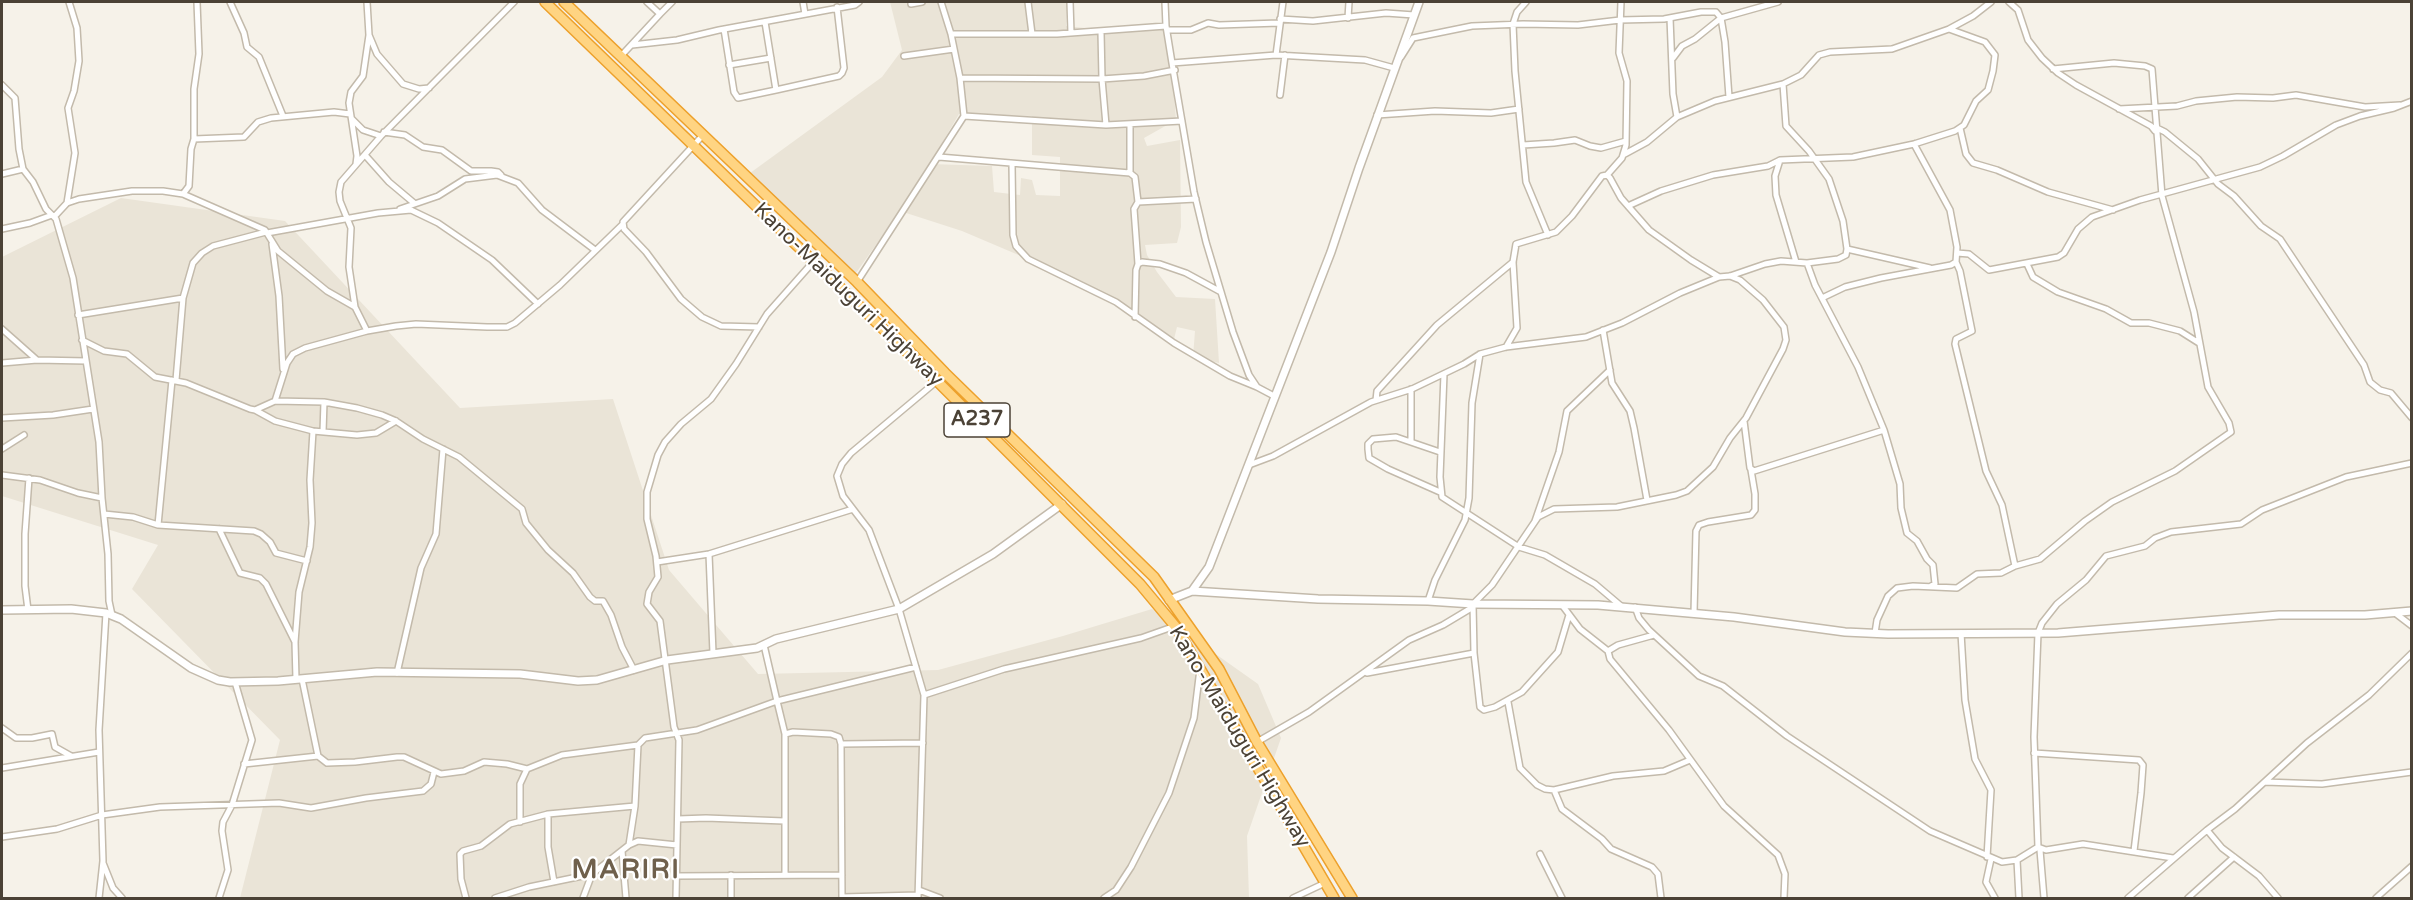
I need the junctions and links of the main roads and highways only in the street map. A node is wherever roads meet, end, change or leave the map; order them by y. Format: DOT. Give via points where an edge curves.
graph roads {
  1 [pos="545,2"];
  2 [pos="564,2"];
  3 [pos="1334,898"];
  4 [pos="1352,898"];
  1 -- 3 [label="highway, Kano-Maiduguri Highway / A237" via="938,381 1140,584 1175,626 1201,668"];
  2 -- 4 [label="highway, Kano-Maiduguri Highway / A237" via="857,282 1154,577 1219,669 1257,742"];
}
